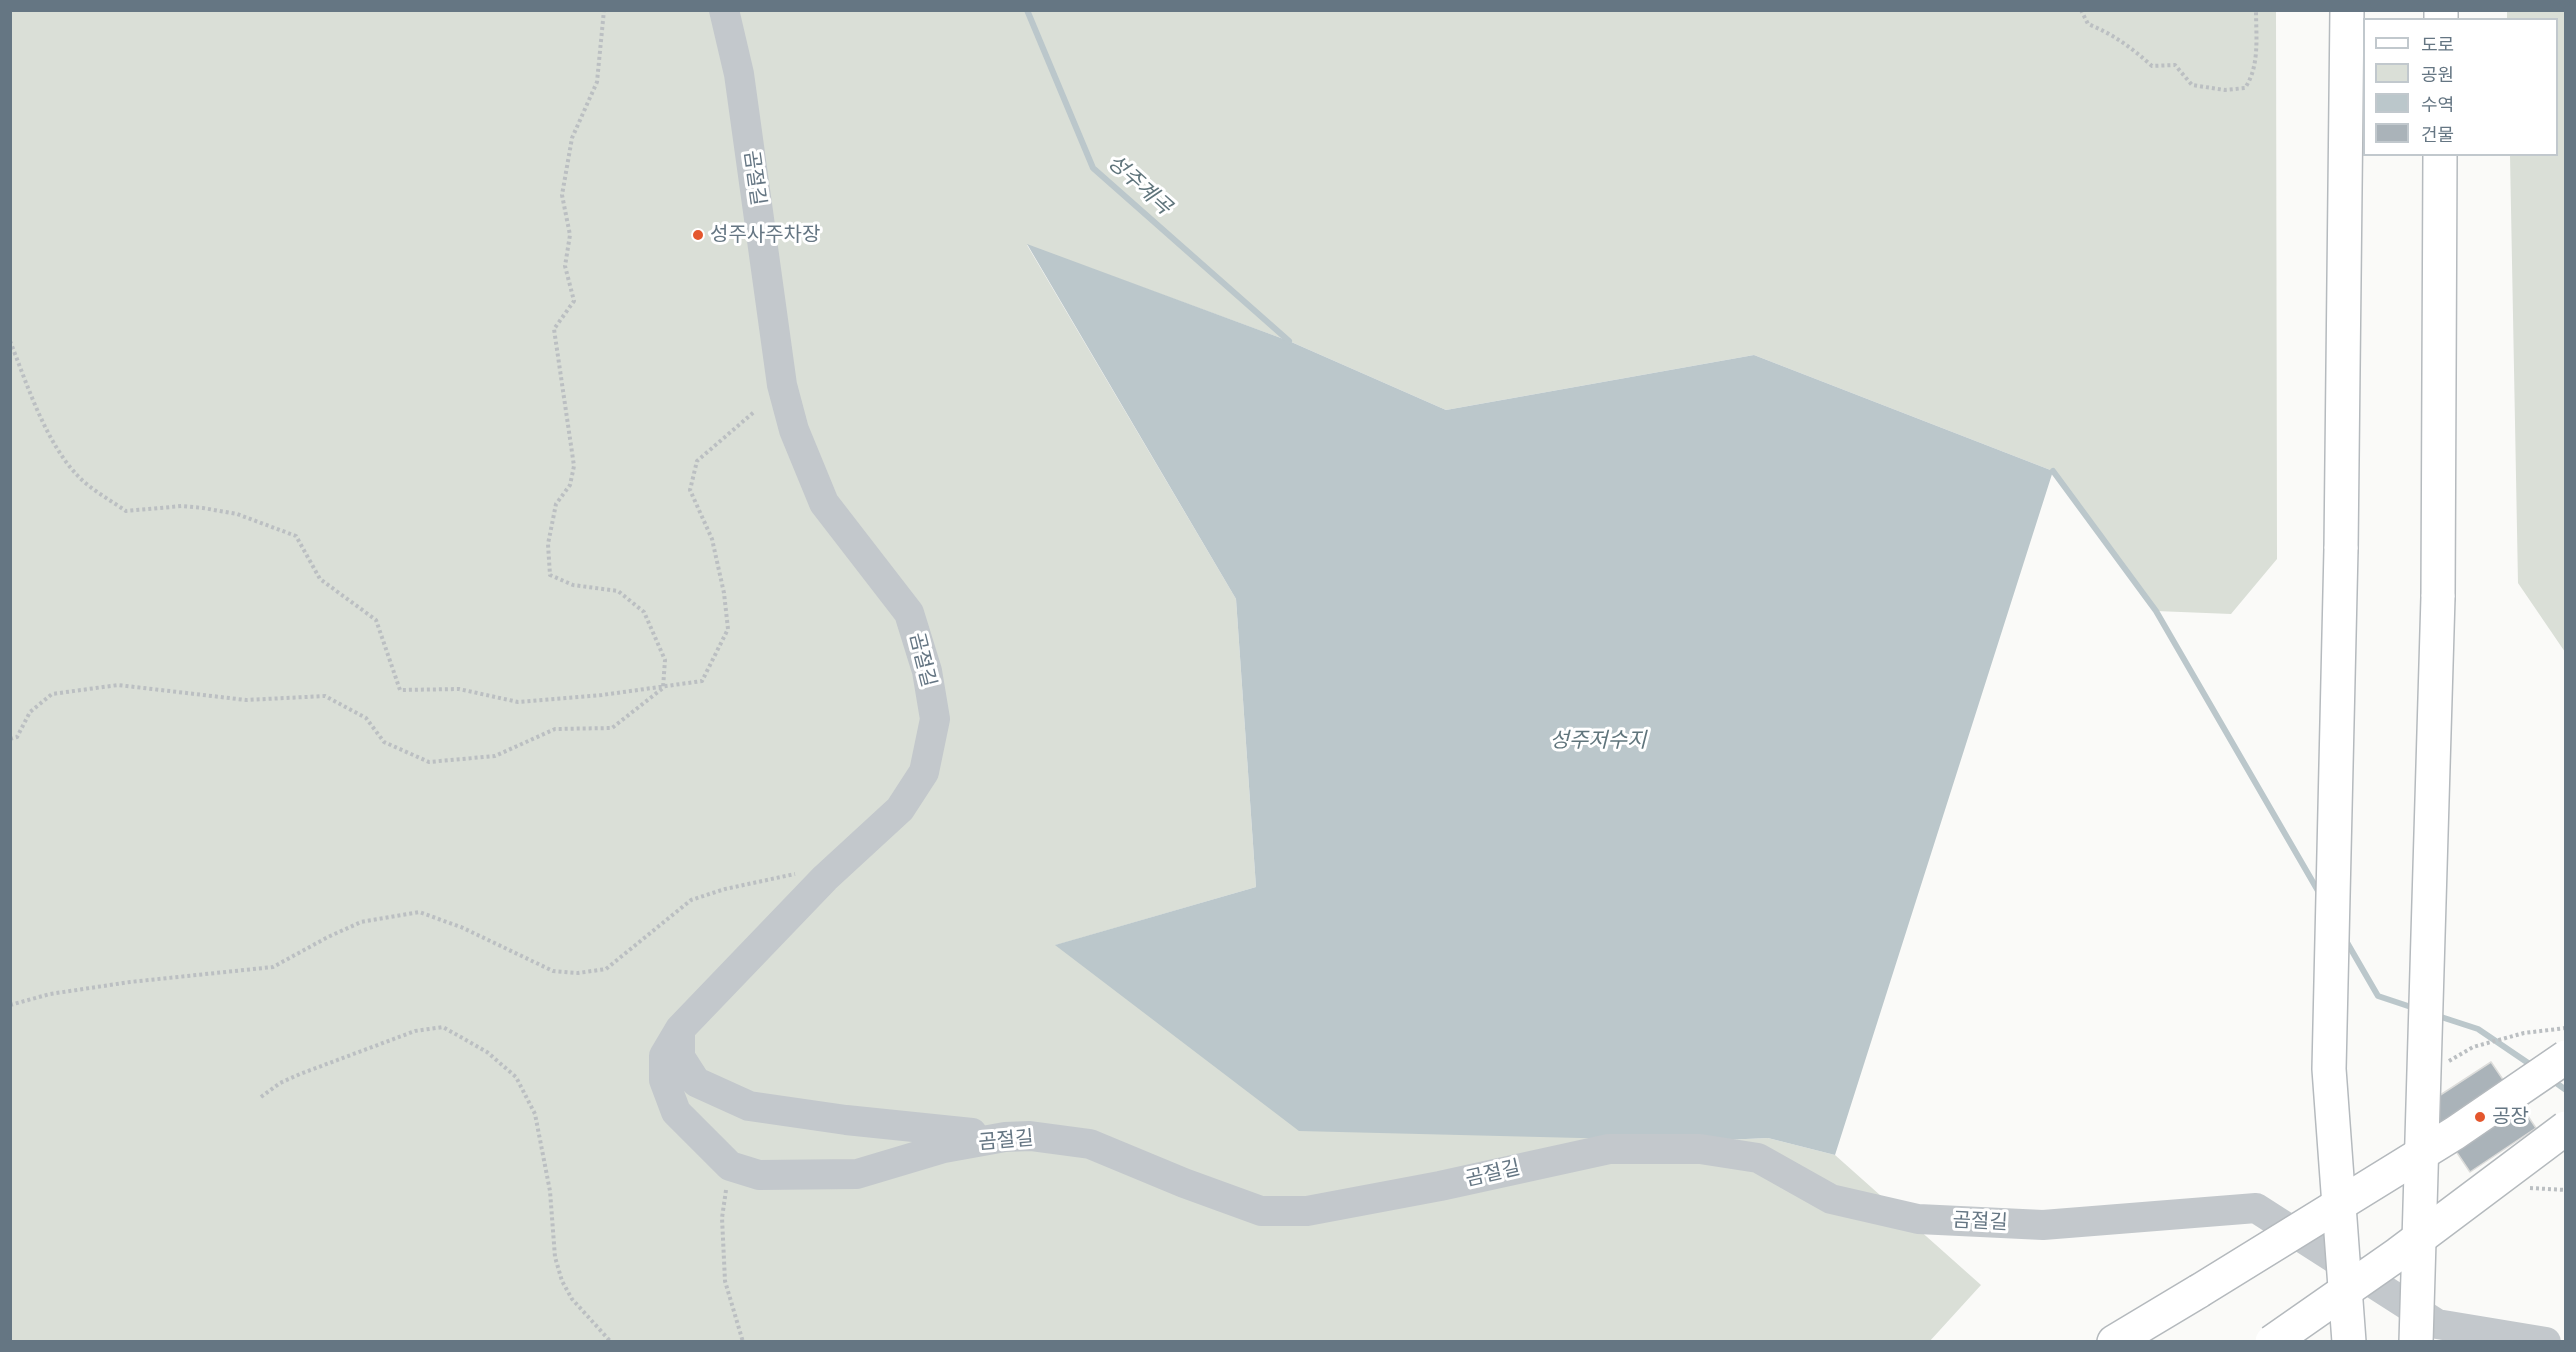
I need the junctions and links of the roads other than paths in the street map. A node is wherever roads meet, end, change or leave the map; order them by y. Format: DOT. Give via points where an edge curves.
graph roads {
  1 [pos="724,10"];
  2 [pos="2347,10"];
  3 [pos="2440,156"];
  4 [pos="680,1029"];
  5 [pos="2565,1057"];
  6 [pos="2565,1128"];
  7 [pos="1005,1137"];
  8 [pos="2114,1341"];
  9 [pos="2272,1341"];
  10 [pos="2349,1341"];
  11 [pos="2416,1341"];
  12 [pos="2546,1341"];
  1 -- 4 [label="street, 곰절길" via="740,74 782,385 795,430 824,503 909,613 927,670 935,719 924,772 900,809 837,866"];
  2 -- 10 [label="main road, bridge" via="2341,549 2329,1069"];
  3 -- 11 [label="main road, bridge" via="2438,597"];
  4 -- 7 [label="street" via="680,1057 696,1082 749,1106"];
  4 -- 7 [label="street, 곰절길" via="664,1056 664,1080 676,1112 730,1166 759,1175 857,1174 944,1148"];
  5 -- 8 [label="main road, bridge" via="2455,1133"];
  6 -- 9 [label="main road, bridge" via="2398,1254"];
  7 -- 12 [label="street, 곰절길" via="1030,1136 1090,1144 1261,1211 1307,1211 1609,1149 1700,1149 1758,1158 1831,1199 1918,1219 2043,1225 2256,1208 2437,1324"];
}
